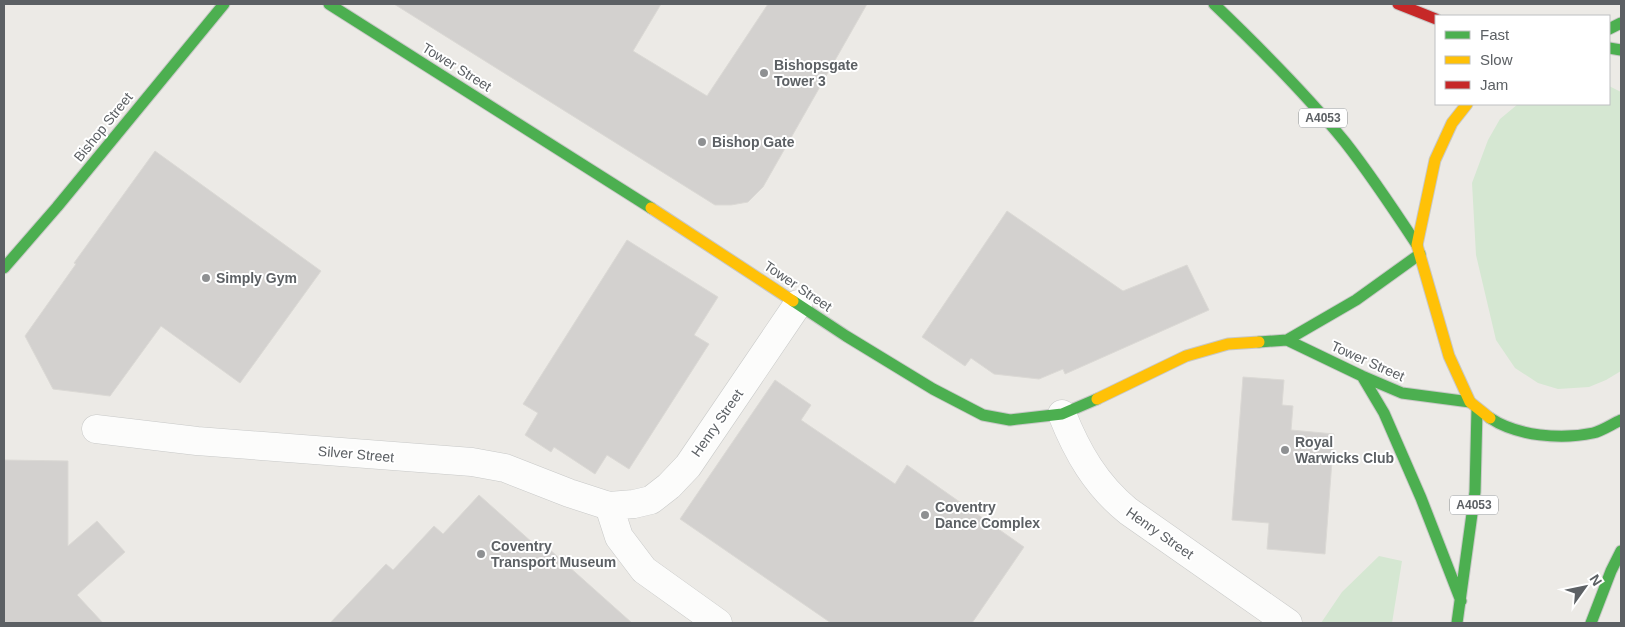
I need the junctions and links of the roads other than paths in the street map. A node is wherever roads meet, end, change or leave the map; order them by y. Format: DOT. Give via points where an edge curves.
graph roads {
  1 [pos="224,4"];
  2 [pos="329,4"];
  3 [pos="1214,4"];
  4 [pos="1398,4"];
  5 [pos="1435,20"];
  6 [pos="1466,105"];
  7 [pos="1418,249"];
  8 [pos="4,268"];
  9 [pos="798,304"];
  10 [pos="1288,340"];
  11 [pos="1362,376"];
  12 [pos="1473,405"];
  13 [pos="1062,414"];
  14 [pos="1621,420"];
  15 [pos="96,429"];
  16 [pos="609,506"];
  17 [pos="1621,551"];
  18 [pos="1461,601"];
  19 [pos="718,623"];
  20 [pos="1288,623"];
  21 [pos="1457,623"];
  22 [pos="1591,623"];
  1 -- 8 [label="main road, Bishop Street"];
  2 -- 9 [label="main road, Tower Street"];
  3 -- 7 [label="main road, A4053" via="1276,64 1345,142 1377,184"];
  4 -- 5 [label="main road"];
  6 -- 7 [label="main road, A4053" via="1452,123 1435,160"];
  7 -- 10 [label="main road, Tower Street" via="1356,300"];
  7 -- 12 [label="main road, A4053" via="1449,356"];
  9 -- 13 [label="main road, Tower Street" via="933,390 982,414 1010,420"];
  9 -- 16 [label="street, Henry Street" via="688,466 651,500"];
  10 -- 11 [label="main road, Tower Street"];
  10 -- 13 [label="main road, Tower Street" via="1228,344 1186,356"];
  11 -- 12 [label="main road, Tower Street" via="1402,393"];
  11 -- 18 [label="main road" via="1384,413"];
  12 -- 14 [label="main road" via="1500,425 1558,437 1594,433"];
  12 -- 18 [label="main road, A4053" via="1476,492"];
  13 -- 20 [label="street, Henry Street" via="1073,441 1110,496"];
  15 -- 16 [label="street, Silver Street" via="197,441 472,462 505,468"];
  16 -- 19 [label="street" via="619,537 644,570"];
  17 -- 22 [label="main road"];
  18 -- 21 [label="main road, A4053"];
}
